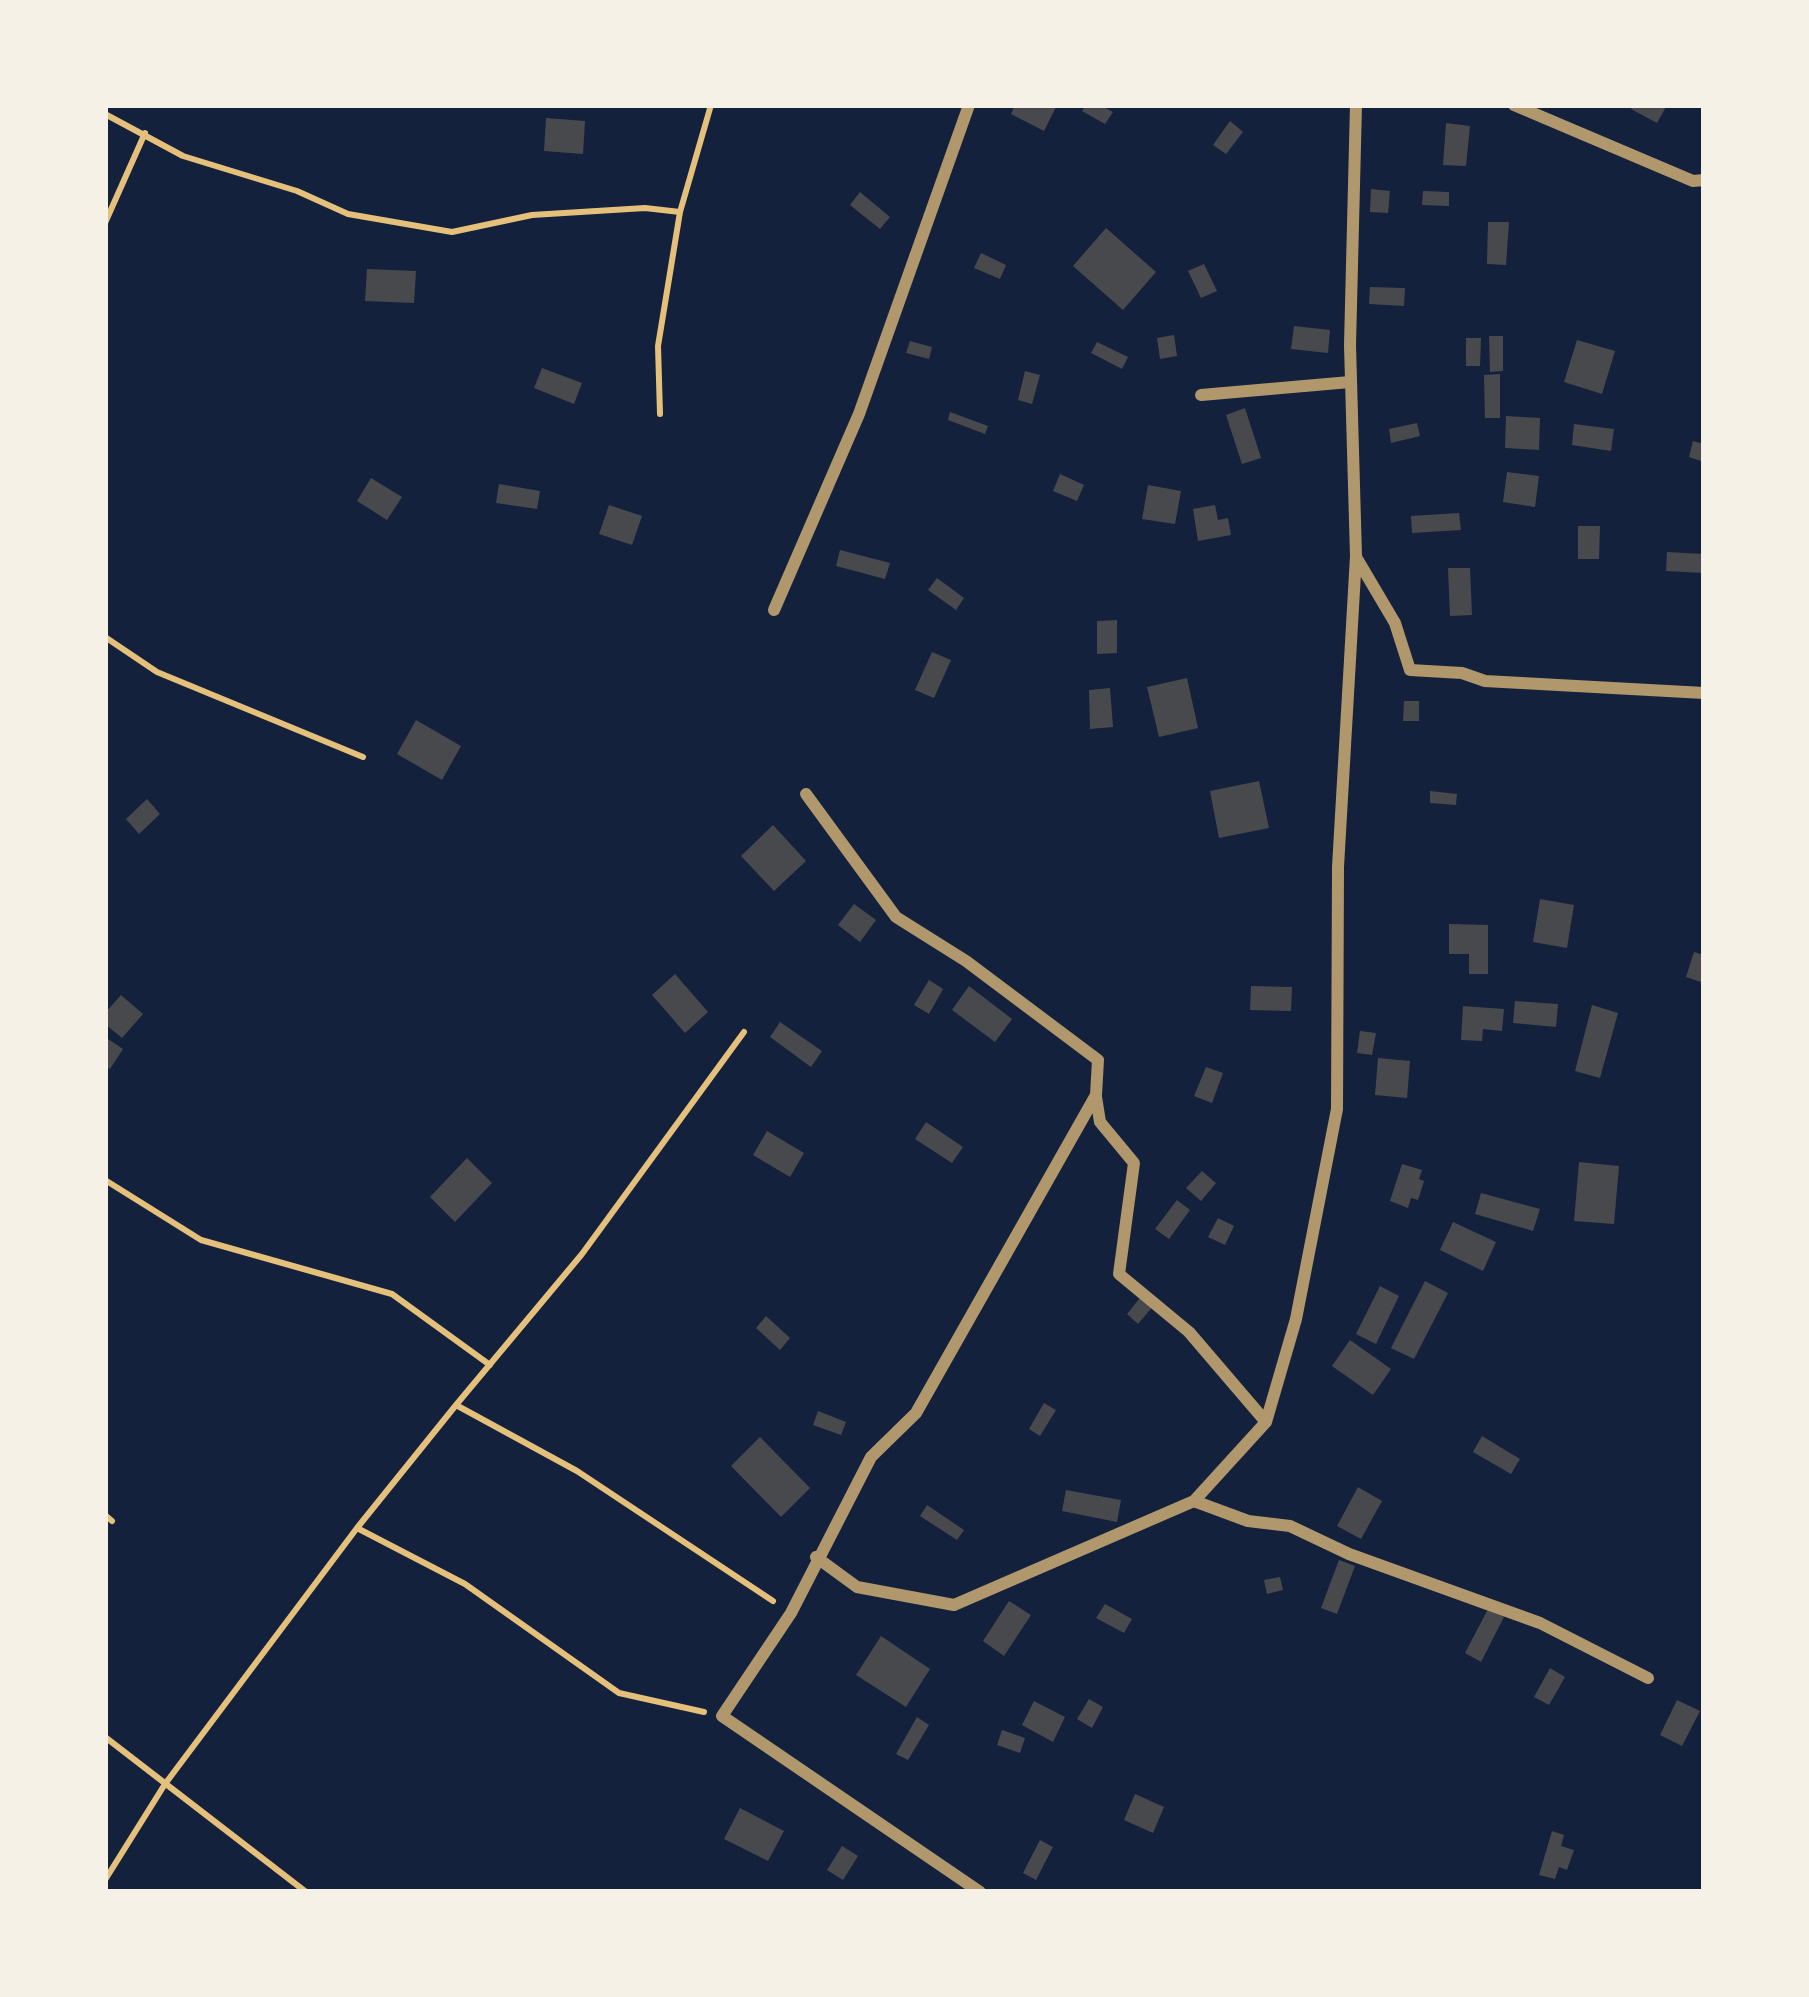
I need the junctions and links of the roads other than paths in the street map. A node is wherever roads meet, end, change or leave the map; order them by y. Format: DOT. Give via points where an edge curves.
graph roads {
  1 [pos="969,105"];
  2 [pos="1356,105"];
  3 [pos="1514,105"];
  4 [pos="1704,180"];
  5 [pos="1350,382"];
  6 [pos="1201,395"];
  7 [pos="1356,556"];
  8 [pos="774,610"];
  9 [pos="1704,693"];
  10 [pos="806,794"];
  11 [pos="1096,1095"];
  12 [pos="1265,1422"];
  13 [pos="1194,1501"];
  14 [pos="816,1557"];
  15 [pos="1648,1678"];
  16 [pos="980,1892"];
  1 -- 8 [label="street" via="859,414"];
  2 -- 5 [label="street"];
  3 -- 4 [label="street"];
  5 -- 6 [label="street"];
  5 -- 7 [label="street"];
  7 -- 9 [label="street" via="1395,623 1410,670"];
  7 -- 12 [label="street" via="1338,868 1337,1109 1297,1318"];
  10 -- 11 [label="street" via="896,917 1098,1060"];
  11 -- 12 [label="street" via="1100,1122 1134,1163 1119,1274 1190,1332"];
  11 -- 14 [label="street" via="916,1413 871,1457"];
  12 -- 13 [label="street"];
  13 -- 14 [label="street" via="954,1605 857,1587"];
  13 -- 15 [label="street" via="1290,1526 1540,1623"];
  14 -- 16 [label="street" via="791,1613 722,1716"];
}
